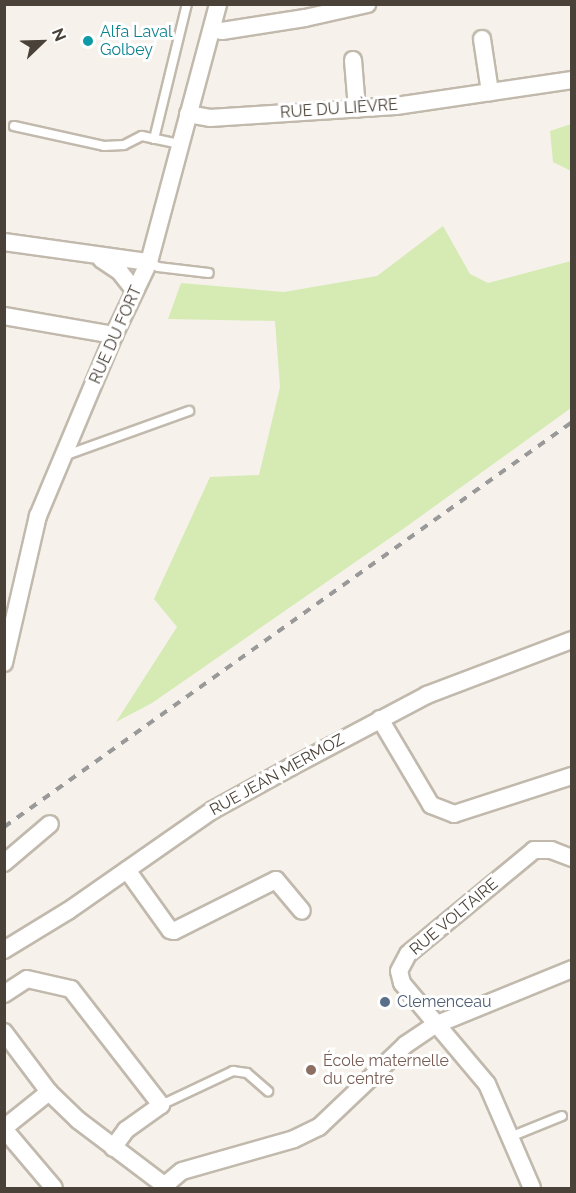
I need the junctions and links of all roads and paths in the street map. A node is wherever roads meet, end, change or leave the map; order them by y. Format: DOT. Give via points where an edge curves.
graph roads {
  1 [pos="187,4"];
  2 [pos="218,4"];
  3 [pos="367,4"];
  4 [pos="212,29"];
  5 [pos="482,39"];
  6 [pos="353,60"];
  7 [pos="572,80"];
  8 [pos="490,92"];
  9 [pos="357,109"];
  10 [pos="188,114"];
  11 [pos="14,126"];
  12 [pos="154,139"];
  13 [pos="181,144"];
  14 [pos="4,242"];
  15 [pos="98,257"];
  16 [pos="149,262"];
  17 [pos="209,273"];
  18 [pos="135,291"];
  19 [pos="4,316"];
  20 [pos="114,335"];
  21 [pos="189,411"];
  22 [pos="64,456"];
  23 [pos="572,640"];
  24 [pos="4,663"];
  25 [pos="380,719"];
  26 [pos="572,776"];
  27 [pos="50,824"];
  28 [pos="572,858"];
  29 [pos="4,862"];
  30 [pos="127,870"];
  31 [pos="302,910"];
  32 [pos="4,950"];
  33 [pos="572,969"];
  34 [pos="9,991"];
  35 [pos="435,1025"];
  36 [pos="4,1032"];
  37 [pos="268,1091"];
  38 [pos="49,1092"];
  39 [pos="161,1105"];
  40 [pos="562,1116"];
  41 [pos="4,1128"];
  42 [pos="510,1137"];
  43 [pos="113,1148"];
  44 [pos="166,1187"];
  45 [pos="54,1188"];
  46 [pos="532,1188"];
  1 -- 12 [label="lane"];
  2 -- 4 [label="street, RUE DU FORT"];
  3 -- 4 [label="street" via="305,18 222,31"];
  4 -- 10 [label="street, RUE DU FORT"];
  5 -- 8 [label="street"];
  6 -- 9 [label="street"];
  7 -- 8 [label="street, RUE DU LIÈVRE"];
  8 -- 9 [label="street, RUE DU LIÈVRE"];
  9 -- 10 [label="street, RUE DU LIÈVRE" via="210,118"];
  10 -- 13 [label="street, RUE DU FORT"];
  11 -- 12 [label="lane" via="104,146 124,145 142,136"];
  12 -- 13 [label="lane"];
  13 -- 16 [label="street, RUE DU FORT"];
  14 -- 15 [label="street"];
  15 -- 16 [label="street"];
  15 -- 18 [label="street" via="120,272"];
  16 -- 17 [label="lane" via="158,267"];
  16 -- 18 [label="street, RUE DU FORT"];
  18 -- 20 [label="street, RUE DU FORT"];
  19 -- 20 [label="street"];
  20 -- 22 [label="street, RUE DU FORT"];
  21 -- 22 [label="lane"];
  22 -- 24 [label="street, RUE DU FORT" via="38,516"];
  23 -- 25 [label="street, RUE JEAN MERMOZ" via="427,694"];
  25 -- 26 [label="street" via="431,805 454,814"];
  25 -- 30 [label="street, RUE JEAN MERMOZ" via="213,810"];
  27 -- 29 [label="street"];
  28 -- 35 [label="street, RUE VOLTAIRE" via="552,850 534,850 408,954 399,971 402,983"];
  30 -- 31 [label="street" via="174,931 276,880"];
  30 -- 32 [label="street, RUE JEAN MERMOZ"];
  33 -- 35 [label="street"];
  34 -- 39 [label="street" via="27,979 71,989"];
  35 -- 42 [label="street" via="487,1084"];
  35 -- 44 [label="street" via="405,1045 319,1127 294,1139 182,1171"];
  36 -- 38 [label="street"];
  37 -- 39 [label="lane" via="247,1073 233,1071"];
  38 -- 41 [label="street"];
  38 -- 43 [label="street"];
  39 -- 43 [label="street" via="126,1130"];
  40 -- 42 [label="lane"];
  41 -- 45 [label="street"];
  42 -- 46 [label="street"];
  43 -- 44 [label="street"];
}
